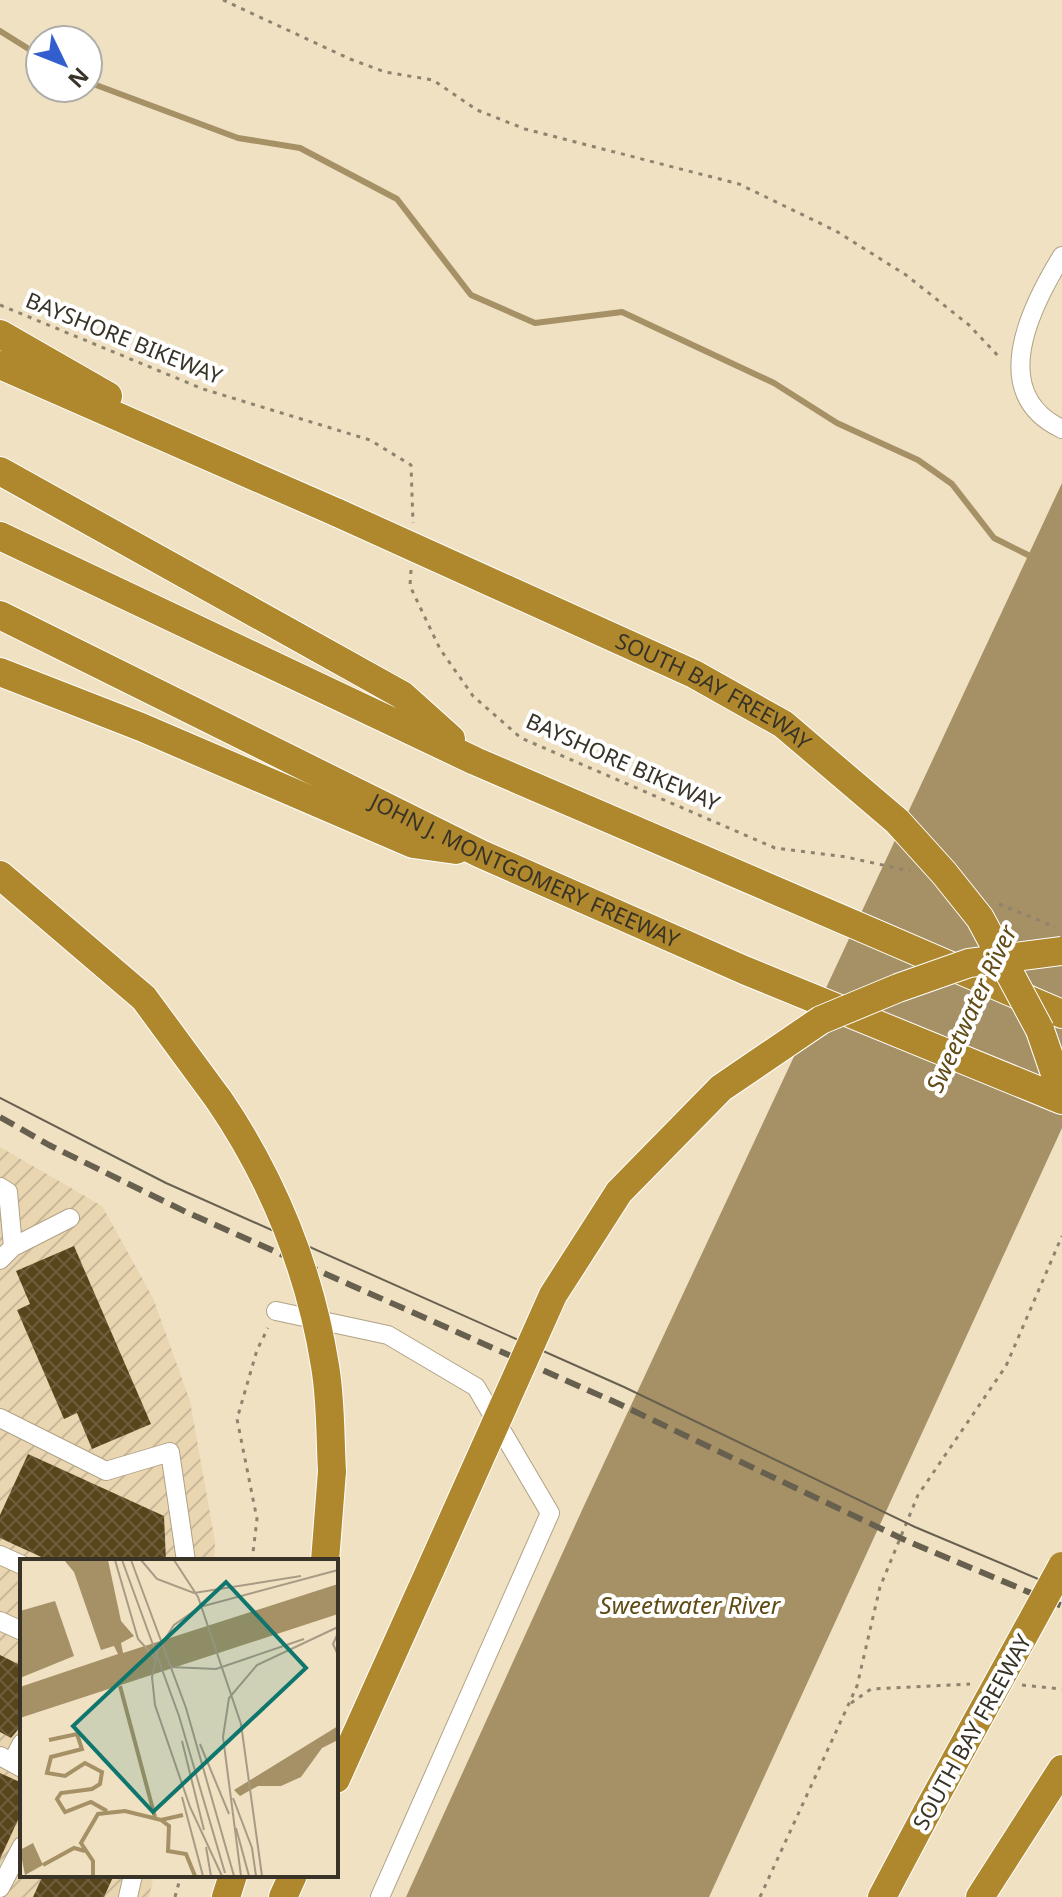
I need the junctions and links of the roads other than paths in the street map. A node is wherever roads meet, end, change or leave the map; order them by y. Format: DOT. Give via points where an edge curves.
graph roads {
  1 [pos="1062,256"];
  2 [pos="0,334"];
  3 [pos="0,365"];
  4 [pos="1057,427"];
  5 [pos="216,459"];
  6 [pos="0,471"];
  7 [pos="0,536"];
  8 [pos="0,615"];
  9 [pos="0,672"];
  10 [pos="475,761"];
  11 [pos="481,854"];
  12 [pos="0,875"];
  13 [pos="1062,951"];
  14 [pos="1062,1014"];
  15 [pos="1062,1097"];
  16 [pos="0,1187"];
  17 [pos="70,1218"];
  18 [pos="7,1254"];
  19 [pos="276,1311"];
  20 [pos="2,1425"];
  21 [pos="0,1555"];
  22 [pos="186,1559"];
  23 [pos="325,1559"];
  24 [pos="20,1564"];
  25 [pos="1062,1566"];
  26 [pos="0,1621"];
  27 [pos="20,1630"];
  28 [pos="1062,1769"];
  29 [pos="338,1775"];
  30 [pos="20,1850"];
  31 [pos="133,1877"];
  32 [pos="232,1877"];
  33 [pos="292,1877"];
  34 [pos="0,1888"];
  35 [pos="128,1897"];
  36 [pos="226,1897"];
  37 [pos="283,1897"];
  38 [pos="380,1897"];
  39 [pos="882,1897"];
  40 [pos="980,1897"];
  1 -- 4 [label="lane" via="1032,310 1021,348 1020,380 1036,415"];
  2 -- 5 [label="highway"];
  3 -- 5 [label="highway"];
  5 -- 15 [label="highway, SOUTH BAY FREEWAY, bridge" via="694,674 783,724 897,821 980,918 1040,1030"];
  6 -- 10 [label="highway" via="402,695"];
  7 -- 10 [label="highway"];
  8 -- 11 [label="highway, JOHN J. MONTGOMERY FREEWAY"];
  9 -- 11 [label="highway" via="413,844"];
  10 -- 14 [label="highway, bridge"];
  11 -- 15 [label="highway, JOHN J. MONTGOMERY FREEWAY" via="744,970"];
  12 -- 23 [label="highway, bridge" via="144,998 248,1143 279,1204 325,1367 332,1471"];
  13 -- 29 [label="highway, bridge" via="969,963 821,1020 721,1088 619,1192 553,1295"];
  16 -- 18 [label="lane" via="8,1192"];
  17 -- 18 [label="lane"];
  19 -- 38 [label="lane" via="388,1335 476,1387 550,1513"];
  20 -- 22 [label="lane" via="106,1471 170,1452"];
  21 -- 24 [label="lane"];
  25 -- 39 [label="highway, SOUTH BAY FREEWAY, bridge"];
  26 -- 27 [label="lane"];
  28 -- 40 [label="highway"];
  30 -- 34 [label="lane"];
  31 -- 35 [label="lane"];
  32 -- 36 [label="highway"];
  33 -- 37 [label="highway"];
}
